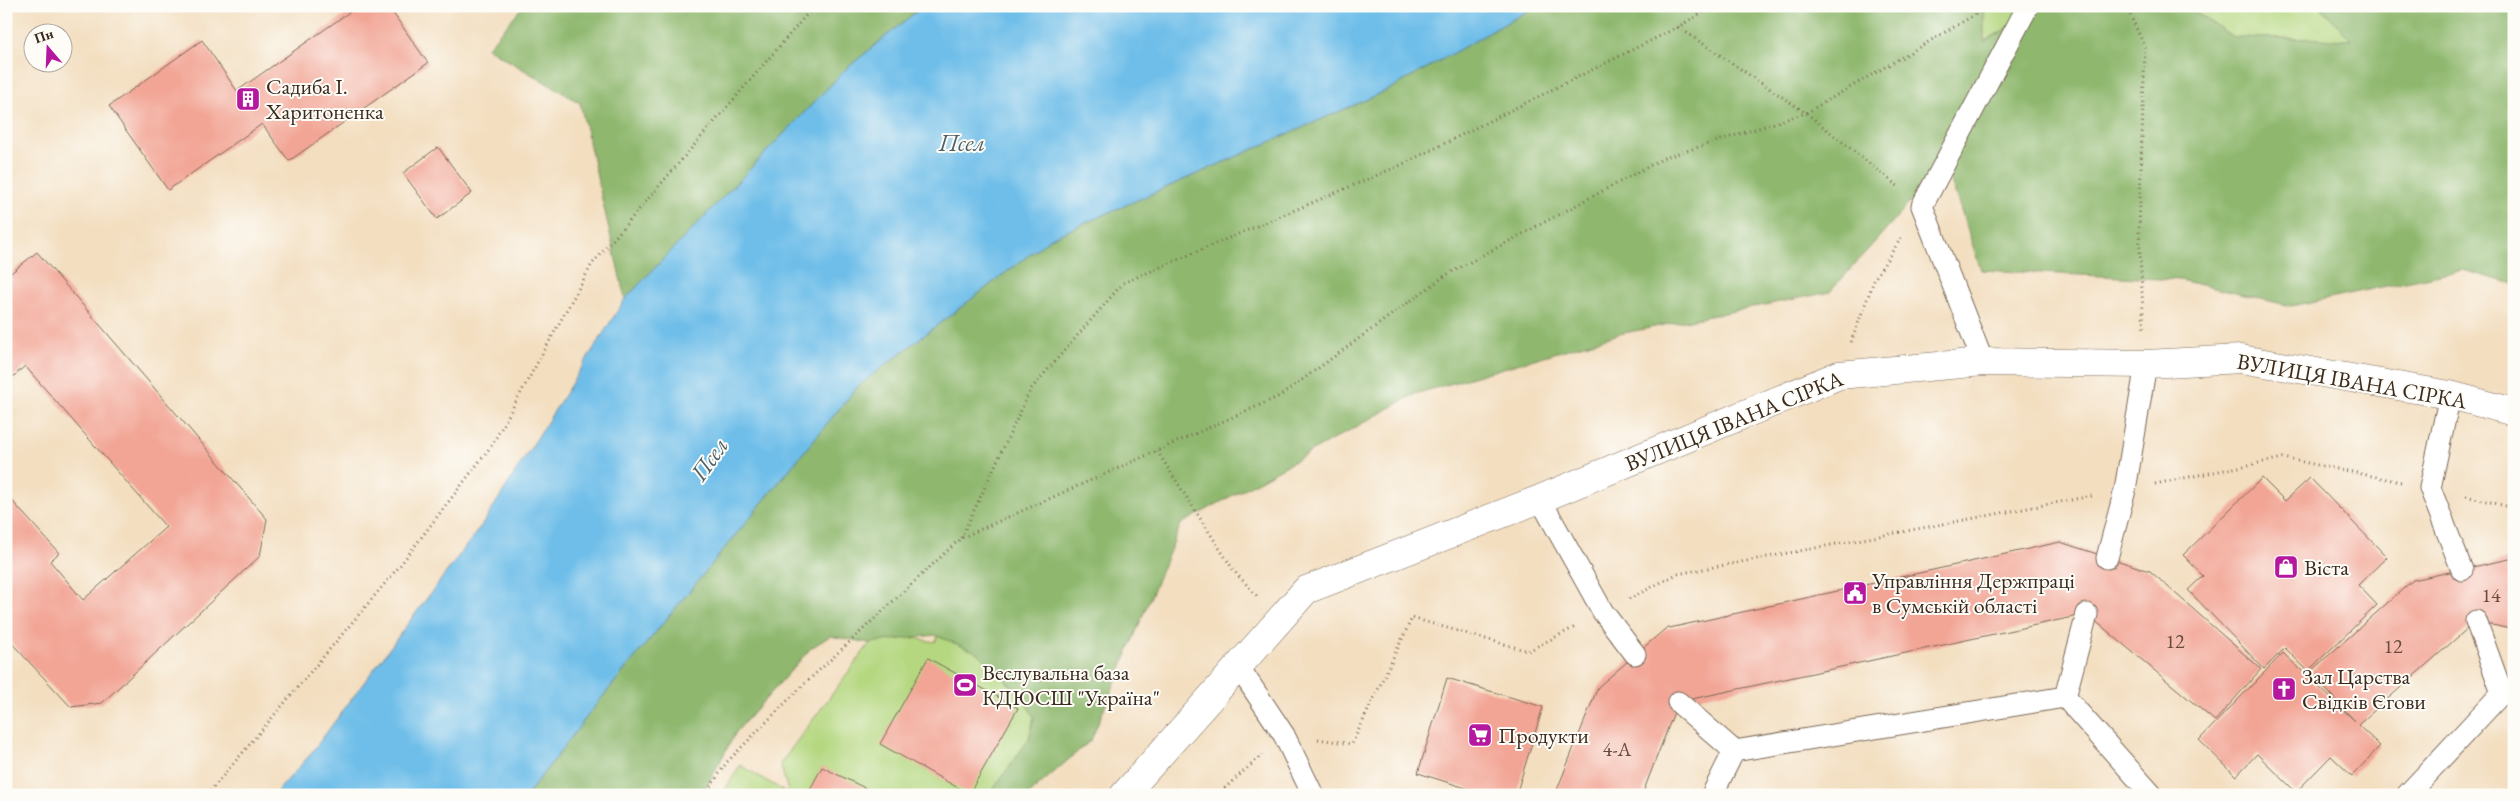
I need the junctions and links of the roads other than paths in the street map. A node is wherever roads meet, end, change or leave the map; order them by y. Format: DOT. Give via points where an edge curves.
graph roads {
  1 [pos="2028,6"];
  2 [pos="1983,362"];
  3 [pos="2146,364"];
  4 [pos="2450,395"];
  5 [pos="2514,412"];
  6 [pos="1540,499"];
  7 [pos="2107,558"];
  8 [pos="2462,570"];
  9 [pos="2087,614"];
  10 [pos="2476,621"];
  11 [pos="1635,654"];
  12 [pos="1238,666"];
  13 [pos="2508,694"];
  14 [pos="2065,697"];
  15 [pos="1678,702"];
  16 [pos="1734,751"];
  17 [pos="1124,795"];
  18 [pos="1313,795"];
  19 [pos="1712,795"];
  20 [pos="2152,795"];
  21 [pos="2406,795"];
  1 -- 2 [label="lane" via="1922,206"];
  2 -- 3 [label="street, ВУЛИЦЯ ІВАНА СІРКА"];
  2 -- 6 [label="street, ВУЛИЦЯ ІВАНА СІРКА" via="1839,375"];
  3 -- 4 [label="street, ВУЛИЦЯ ІВАНА СІРКА" via="2241,359"];
  3 -- 7 [label="lane" via="2125,490"];
  4 -- 5 [label="street, ВУЛИЦЯ ІВАНА СІРКА"];
  4 -- 8 [label="lane" via="2430,488"];
  6 -- 11 [label="lane" via="1603,612"];
  6 -- 12 [label="street, ВУЛИЦЯ ІВАНА СІРКА" via="1306,590"];
  9 -- 14 [label="lane"];
  10 -- 13 [label="lane"];
  12 -- 17 [label="street, ВУЛИЦЯ ІВАНА СІРКА"];
  12 -- 18 [label="lane" via="1284,735"];
  13 -- 21 [label="lane"];
  14 -- 16 [label="lane"];
  14 -- 20 [label="lane"];
  15 -- 16 [label="lane"];
  16 -- 19 [label="lane"];
}
